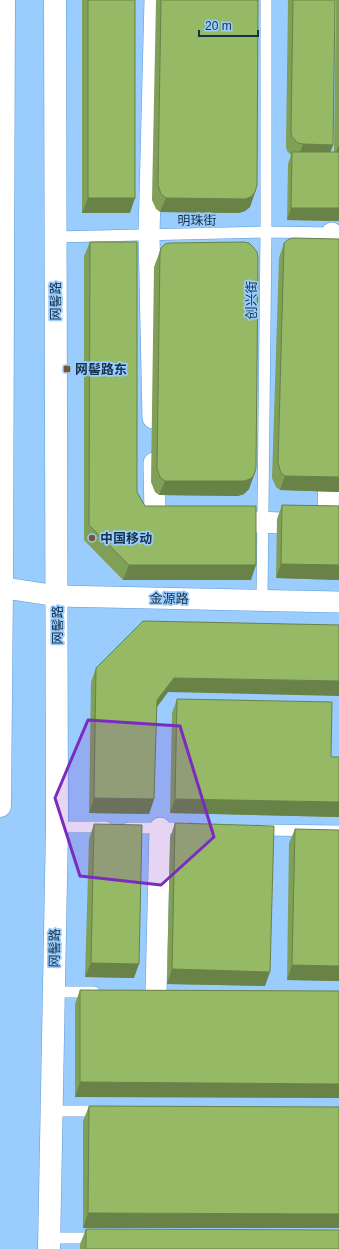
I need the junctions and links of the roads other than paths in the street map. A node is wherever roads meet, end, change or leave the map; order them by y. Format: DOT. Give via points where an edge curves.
graph roads {
  1 [pos="4,0"];
  2 [pos="55,0"];
  3 [pos="155,0"];
  4 [pos="266,0"];
  5 [pos="266,232"];
  6 [pos="336,232"];
  7 [pos="149,235"];
  8 [pos="55,236"];
  9 [pos="331,288"];
  10 [pos="329,445"];
  11 [pos="264,522"];
  12 [pos="333,524"];
  13 [pos="1,587"];
  14 [pos="57,596"];
  15 [pos="262,600"];
  16 [pos="339,602"];
  17 [pos="0,806"];
  18 [pos="57,827"];
  19 [pos="160,828"];
  20 [pos="199,829"];
  21 [pos="246,829"];
  22 [pos="339,831"];
  23 [pos="53,992"];
  24 [pos="108,992"];
  25 [pos="156,992"];
  26 [pos="51,1111"];
  27 [pos="113,1111"];
  28 [pos="104,1238"];
  29 [pos="49,1244"];
  1 -- 13 [label="main road"];
  2 -- 8 [label="main road, 网髻路"];
  3 -- 7 [label="street"];
  4 -- 5 [label="lane, 创兴街"];
  5 -- 6 [label="lane, 明珠街"];
  5 -- 7 [label="lane, 明珠街"];
  5 -- 11 [label="lane, 创兴街"];
  6 -- 9 [label="street"];
  7 -- 8 [label="lane, 明珠街"];
  7 -- 11 [label="street" via="155,514 170,521"];
  8 -- 14 [label="main road, 网髻路"];
  10 -- 12 [label="street"];
  11 -- 12 [label="street"];
  11 -- 15 [label="lane, 创兴街"];
  13 -- 14 [label="street, 金源路"];
  13 -- 17 [label="main road"];
  14 -- 15 [label="street, 金源路"];
  14 -- 18 [label="main road, 网髻路"];
  15 -- 16 [label="street, 金源路"];
  18 -- 19 [label="lane"];
  18 -- 23 [label="main road, 网髻路"];
  19 -- 20 [label="lane"];
  19 -- 25 [label="street"];
  21 -- 22 [label="lane"];
  23 -- 24 [label="lane"];
  23 -- 26 [label="main road, 网髻路"];
  26 -- 27 [label="lane"];
  26 -- 29 [label="main road, 网髻路"];
  28 -- 29 [label="lane"];
}
